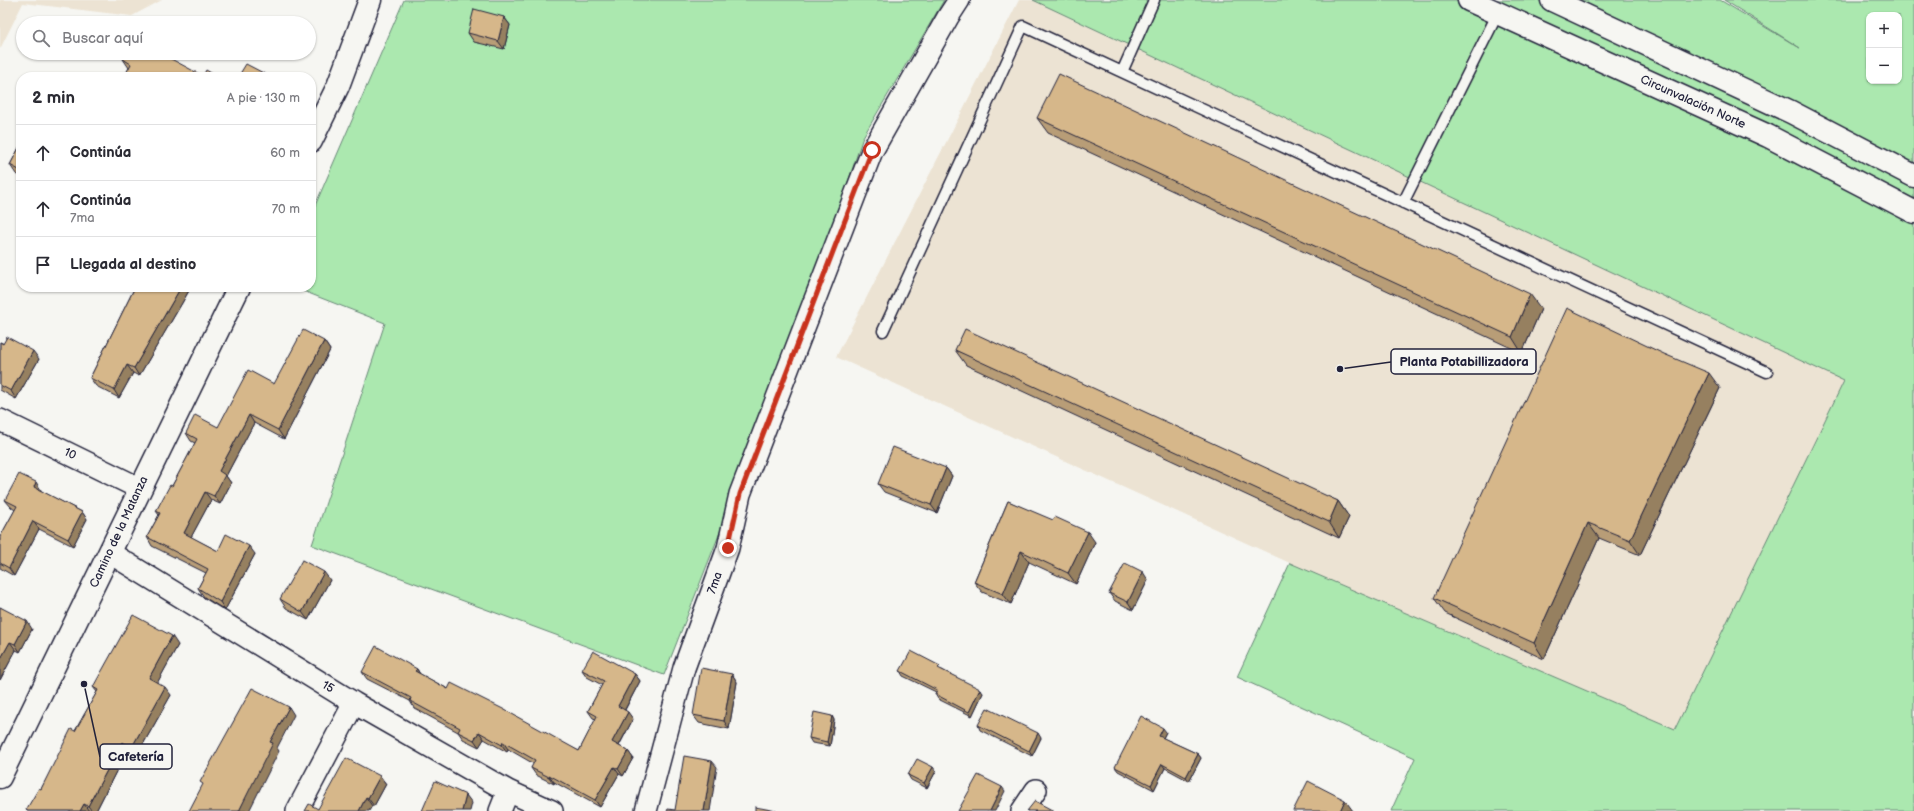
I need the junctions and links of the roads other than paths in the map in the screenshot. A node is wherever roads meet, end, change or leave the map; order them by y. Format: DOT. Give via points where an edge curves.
graph roads {
  1 [pos="370,0"];
  2 [pos="959,0"];
  3 [pos="1154,0"];
  4 [pos="1469,0"];
  5 [pos="1552,0"];
  6 [pos="1501,7"];
  7 [pos="1122,72"];
  8 [pos="316,131"];
  9 [pos="1914,176"];
  10 [pos="1403,202"];
  11 [pos="1914,212"];
  12 [pos="237,292"];
  13 [pos="883,331"];
  14 [pos="1767,372"];
  15 [pos="0,420"];
  16 [pos="140,488"];
  17 [pos="110,553"];
  18 [pos="354,703"];
  19 [pos="0,777"];
  20 [pos="1036,790"];
  21 [pos="508,791"];
  22 [pos="297,811"];
  23 [pos="500,811"];
  24 [pos="552,811"];
  25 [pos="646,811"];
  26 [pos="1022,811"];
  1 -- 8 [label="main road" via="338,86"];
  2 -- 25 [label="street, 7ma" via="872,150 740,494 728,548 684,668"];
  3 -- 7 [label="lane"];
  4 -- 6 [label="main road, Circunvalación Norte"];
  5 -- 9 [label="main road" via="1791,112"];
  6 -- 10 [label="lane"];
  6 -- 11 [label="main road, Circunvalación Norte" via="1768,136"];
  7 -- 10 [label="lane"];
  7 -- 13 [label="lane" via="1023,26"];
  10 -- 14 [label="lane"];
  12 -- 16 [label="main road, Camino de la Matanza"];
  15 -- 16 [label="street, 10"];
  16 -- 17 [label="main road, Camino de la Matanza"];
  17 -- 18 [label="street, 15"];
  17 -- 19 [label="main road, Camino de la Matanza"];
  18 -- 21 [label="street, 15"];
  18 -- 22 [label="street"];
  20 -- 26 [label="street"];
  21 -- 23 [label="street"];
  21 -- 24 [label="street, 15"];
}
